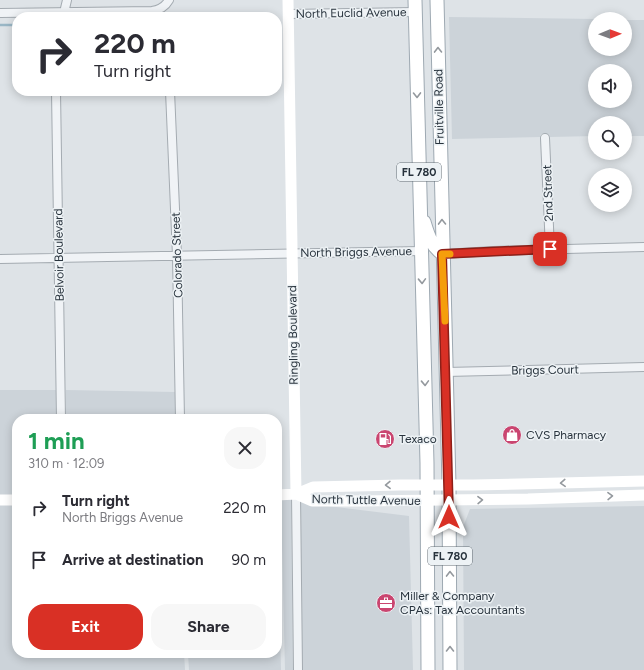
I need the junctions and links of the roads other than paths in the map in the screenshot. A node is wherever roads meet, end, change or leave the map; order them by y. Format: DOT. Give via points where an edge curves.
graph roads {
  1 [pos="67,0"];
  2 [pos="169,0"];
  3 [pos="288,0"];
  4 [pos="436,0"];
  5 [pos="415,6"];
  6 [pos="64,12"];
  7 [pos="123,12"];
  8 [pos="0,13"];
  9 [pos="12,13"];
  10 [pos="288,14"];
  11 [pos="56,96"];
  12 [pos="170,96"];
  13 [pos="545,138"];
  14 [pos="420,207"];
  15 [pos="644,247"];
  16 [pos="550,249"];
  17 [pos="421,251"];
  18 [pos="292,253"];
  19 [pos="442,254"];
  20 [pos="177,256"];
  21 [pos="59,257"];
  22 [pos="0,259"];
  23 [pos="644,367"];
  24 [pos="446,372"];
  25 [pos="61,414"];
  26 [pos="180,414"];
  27 [pos="644,481"];
  28 [pos="427,485"];
  29 [pos="449,485"];
  30 [pos="296,494"];
  31 [pos="282,495"];
  32 [pos="644,495"];
  33 [pos="0,500"];
  34 [pos="12,500"];
  35 [pos="449,500"];
  36 [pos="427,501"];
  37 [pos="298,670"];
  38 [pos="428,670"];
  39 [pos="450,670"];
  1 -- 6 [label="street"];
  2 -- 7 [label="street" via="162,8 152,11"];
  3 -- 10 [label="main road, Ringling Boulevard"];
  19 -- 4 [label="main road, Fruitville Road / FL 780, one-way"];
  5 -- 10 [label="street, North Euclid Avenue"];
  5 -- 14 [label="main road, Fruitville Road / FL 780, one-way"];
  8 -- 9 [label="street"];
  10 -- 18 [label="main road, Ringling Boulevard"];
  11 -- 21 [label="street, Belvoir Boulevard"];
  12 -- 20 [label="street, Colorado Street"];
  13 -- 16 [label="street, 2nd Street"];
  14 -- 17 [label="main road, Fruitville Road / FL 780"];
  14 -- 19 [label="main road" via="428,236 435,249"];
  15 -- 16 [label="street"];
  16 -- 19 [label="street"];
  17 -- 18 [label="street, North Briggs Avenue"];
  17 -- 28 [label="main road, Fruitville Road / FL 780, one-way"];
  18 -- 20 [label="street, North Briggs Avenue"];
  18 -- 30 [label="main road, Ringling Boulevard"];
  19 -- 24 [label="main road, Fruitville Road / FL 780"];
  20 -- 21 [label="street, North Briggs Avenue"];
  20 -- 26 [label="street, Colorado Street"];
  21 -- 22 [label="street, North Briggs Avenue"];
  21 -- 25 [label="street, Belvoir Boulevard"];
  23 -- 24 [label="street, Briggs Court"];
  24 -- 29 [label="main road, Fruitville Road / FL 780"];
  27 -- 29 [label="main road, North Tuttle Avenue, one-way"];
  28 -- 29 [label="main road, North Tuttle Avenue"];
  28 -- 30 [label="main road, North Tuttle Avenue, one-way" via="313,486"];
  28 -- 36 [label="main road, Fruitville Road / FL 780"];
  29 -- 35 [label="main road, Fruitville Road / FL 780"];
  30 -- 31 [label="main road"];
  30 -- 36 [label="main road, North Tuttle Avenue" via="312,501"];
  30 -- 37 [label="street, Ringling Boulevard"];
  35 -- 32 [label="main road, North Tuttle Avenue, one-way"];
  33 -- 34 [label="main road"];
  35 -- 36 [label="main road, North Tuttle Avenue"];
  39 -- 35 [label="main road, Fruitville Road / FL 780, one-way"];
  36 -- 38 [label="main road, Fruitville Road / FL 780"];
}
